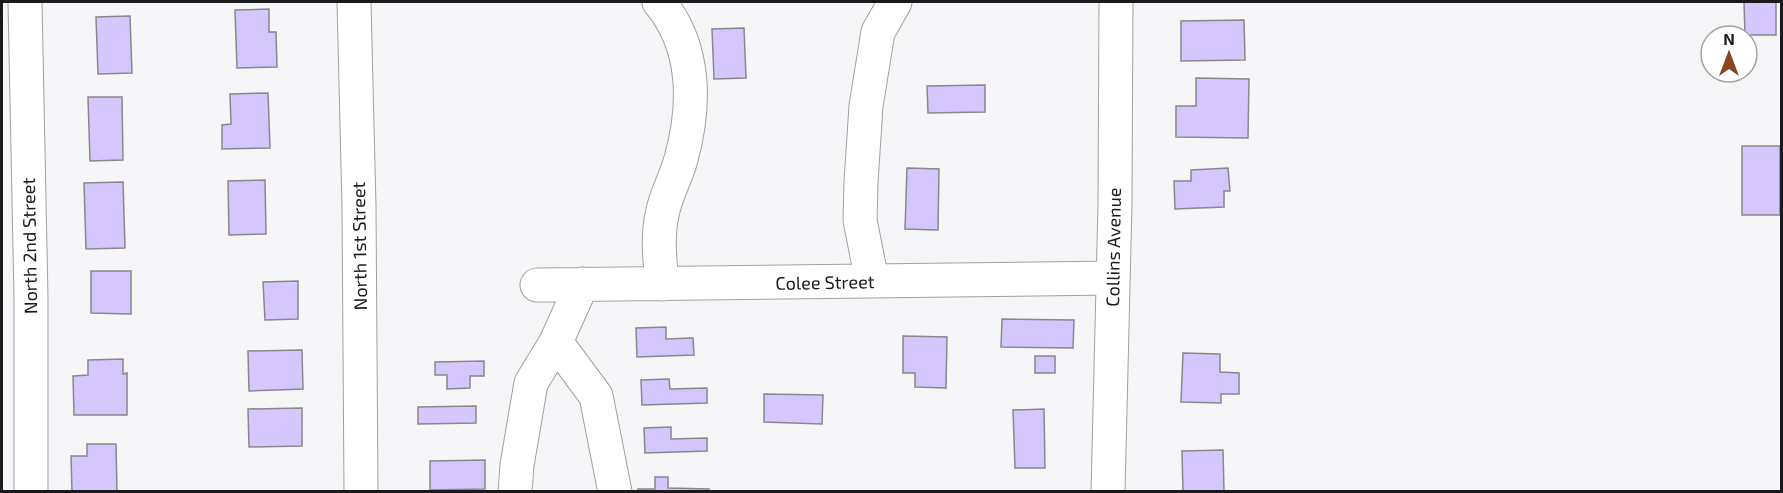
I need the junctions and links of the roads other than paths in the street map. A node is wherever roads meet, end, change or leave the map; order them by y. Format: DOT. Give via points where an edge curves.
graph roads {
  1 [pos="25,2"];
  2 [pos="354,2"];
  3 [pos="658,2"];
  4 [pos="895,2"];
  5 [pos="1116,2"];
  6 [pos="1113,278"];
  7 [pos="872,281"];
  8 [pos="582,284"];
  9 [pos="662,284"];
  10 [pos="537,285"];
  11 [pos="556,342"];
  12 [pos="31,492"];
  13 [pos="361,492"];
  14 [pos="515,492"];
  15 [pos="615,492"];
  16 [pos="1108,492"];
  1 -- 12 [label="street, North 2nd Street"];
  2 -- 13 [label="street, North 1st Street"];
  3 -- 9 [label="street" via="679,33 691,88 689,124 658,239"];
  4 -- 7 [label="street" via="878,32 866,106 860,220"];
  5 -- 6 [label="street, Collins Avenue"];
  6 -- 7 [label="street, Colee Street"];
  6 -- 16 [label="street, Collins Avenue"];
  7 -- 9 [label="street, Colee Street"];
  8 -- 9 [label="street, Colee Street"];
  8 -- 10 [label="street, Colee Street"];
  8 -- 11 [label="street"];
  11 -- 14 [label="street" via="531,383"];
  11 -- 15 [label="street" via="596,396"];
}
